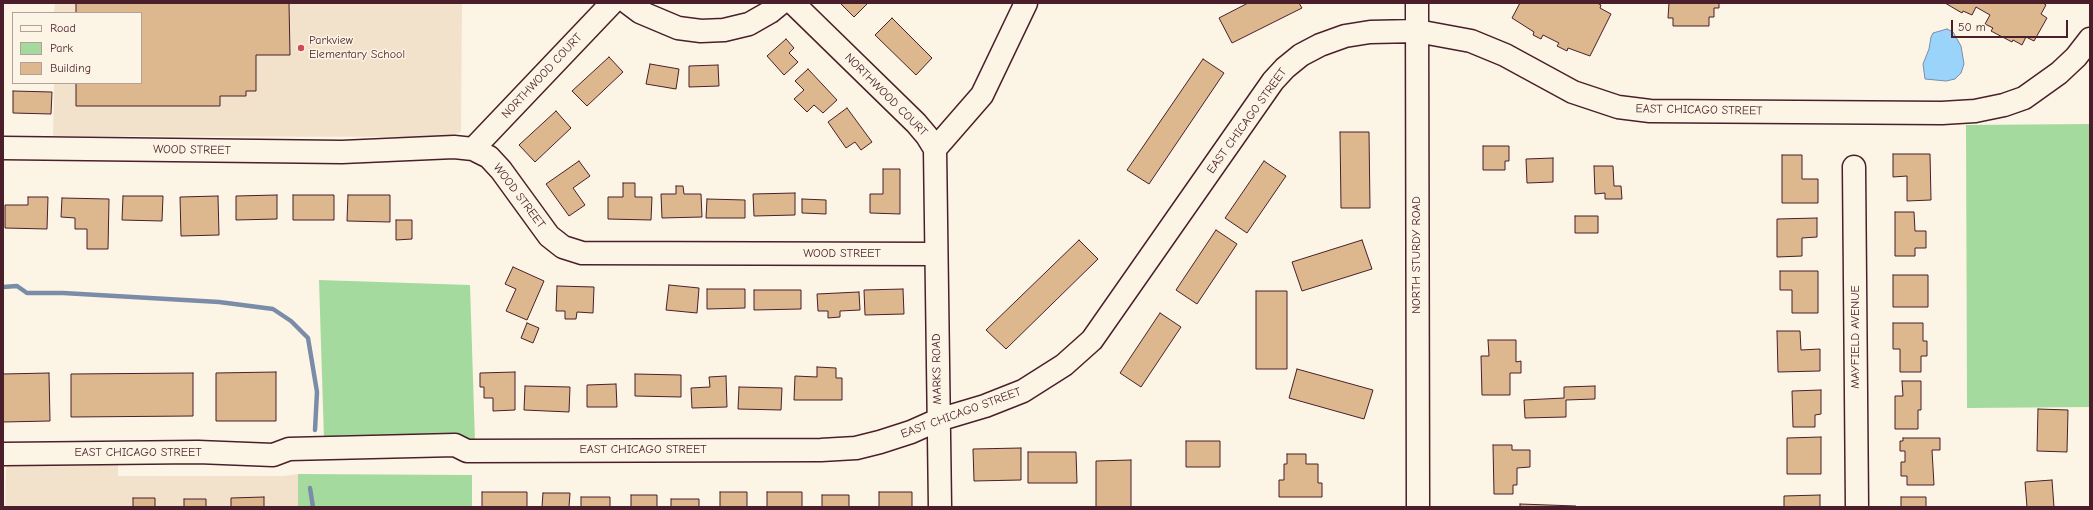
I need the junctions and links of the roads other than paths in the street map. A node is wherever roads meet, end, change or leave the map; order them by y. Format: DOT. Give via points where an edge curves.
graph roads {
  1 [pos="612,3"];
  2 [pos="628,3"];
  3 [pos="781,3"];
  4 [pos="793,3"];
  5 [pos="1026,3"];
  6 [pos="1416,3"];
  7 [pos="1417,30"];
  8 [pos="2090,39"];
  9 [pos="3,148"];
  10 [pos="473,149"];
  11 [pos="934,149"];
  12 [pos="1854,167"];
  13 [pos="936,254"];
  14 [pos="938,420"];
  15 [pos="3,454"];
  16 [pos="940,507"];
  17 [pos="1418,507"];
  18 [pos="1857,507"];
  1 -- 10 [label="street, NORTHWOOD COURT"];
  2 -- 3 [label="street" via="640,12 678,28 701,31 724,30 749,24"];
  4 -- 11 [label="street, NORTHWOOD COURT" via="916,124"];
  5 -- 11 [label="street" via="982,95"];
  6 -- 7 [label="street, NORTH STURDY ROAD"];
  7 -- 8 [label="street, EAST CHICAGO STREET" via="1491,47 1573,92 1618,107 1650,111 1975,111 2024,98 2043,86 2076,57"];
  7 -- 14 [label="street, EAST CHICAGO STREET" via="1345,36 1320,45 1284,68 1090,341 1064,365 1023,391"];
  7 -- 17 [label="street, NORTH STURDY ROAD"];
  9 -- 10 [label="street, WOOD STREET" via="342,152 454,147"];
  10 -- 13 [label="street, WOOD STREET" via="489,157 501,170 549,236 563,247 582,253"];
  11 -- 13 [label="street, NORTHWOOD COURT"];
  12 -- 18 [label="street, MAYFIELD AVENUE"];
  13 -- 14 [label="street, MARKS ROAD"];
  14 -- 15 [label="street, EAST CHICAGO STREET" via="880,442 856,448 828,450 467,451 455,445 289,449 273,455 198,452"];
  14 -- 16 [label="street, MARKS ROAD"];
}
